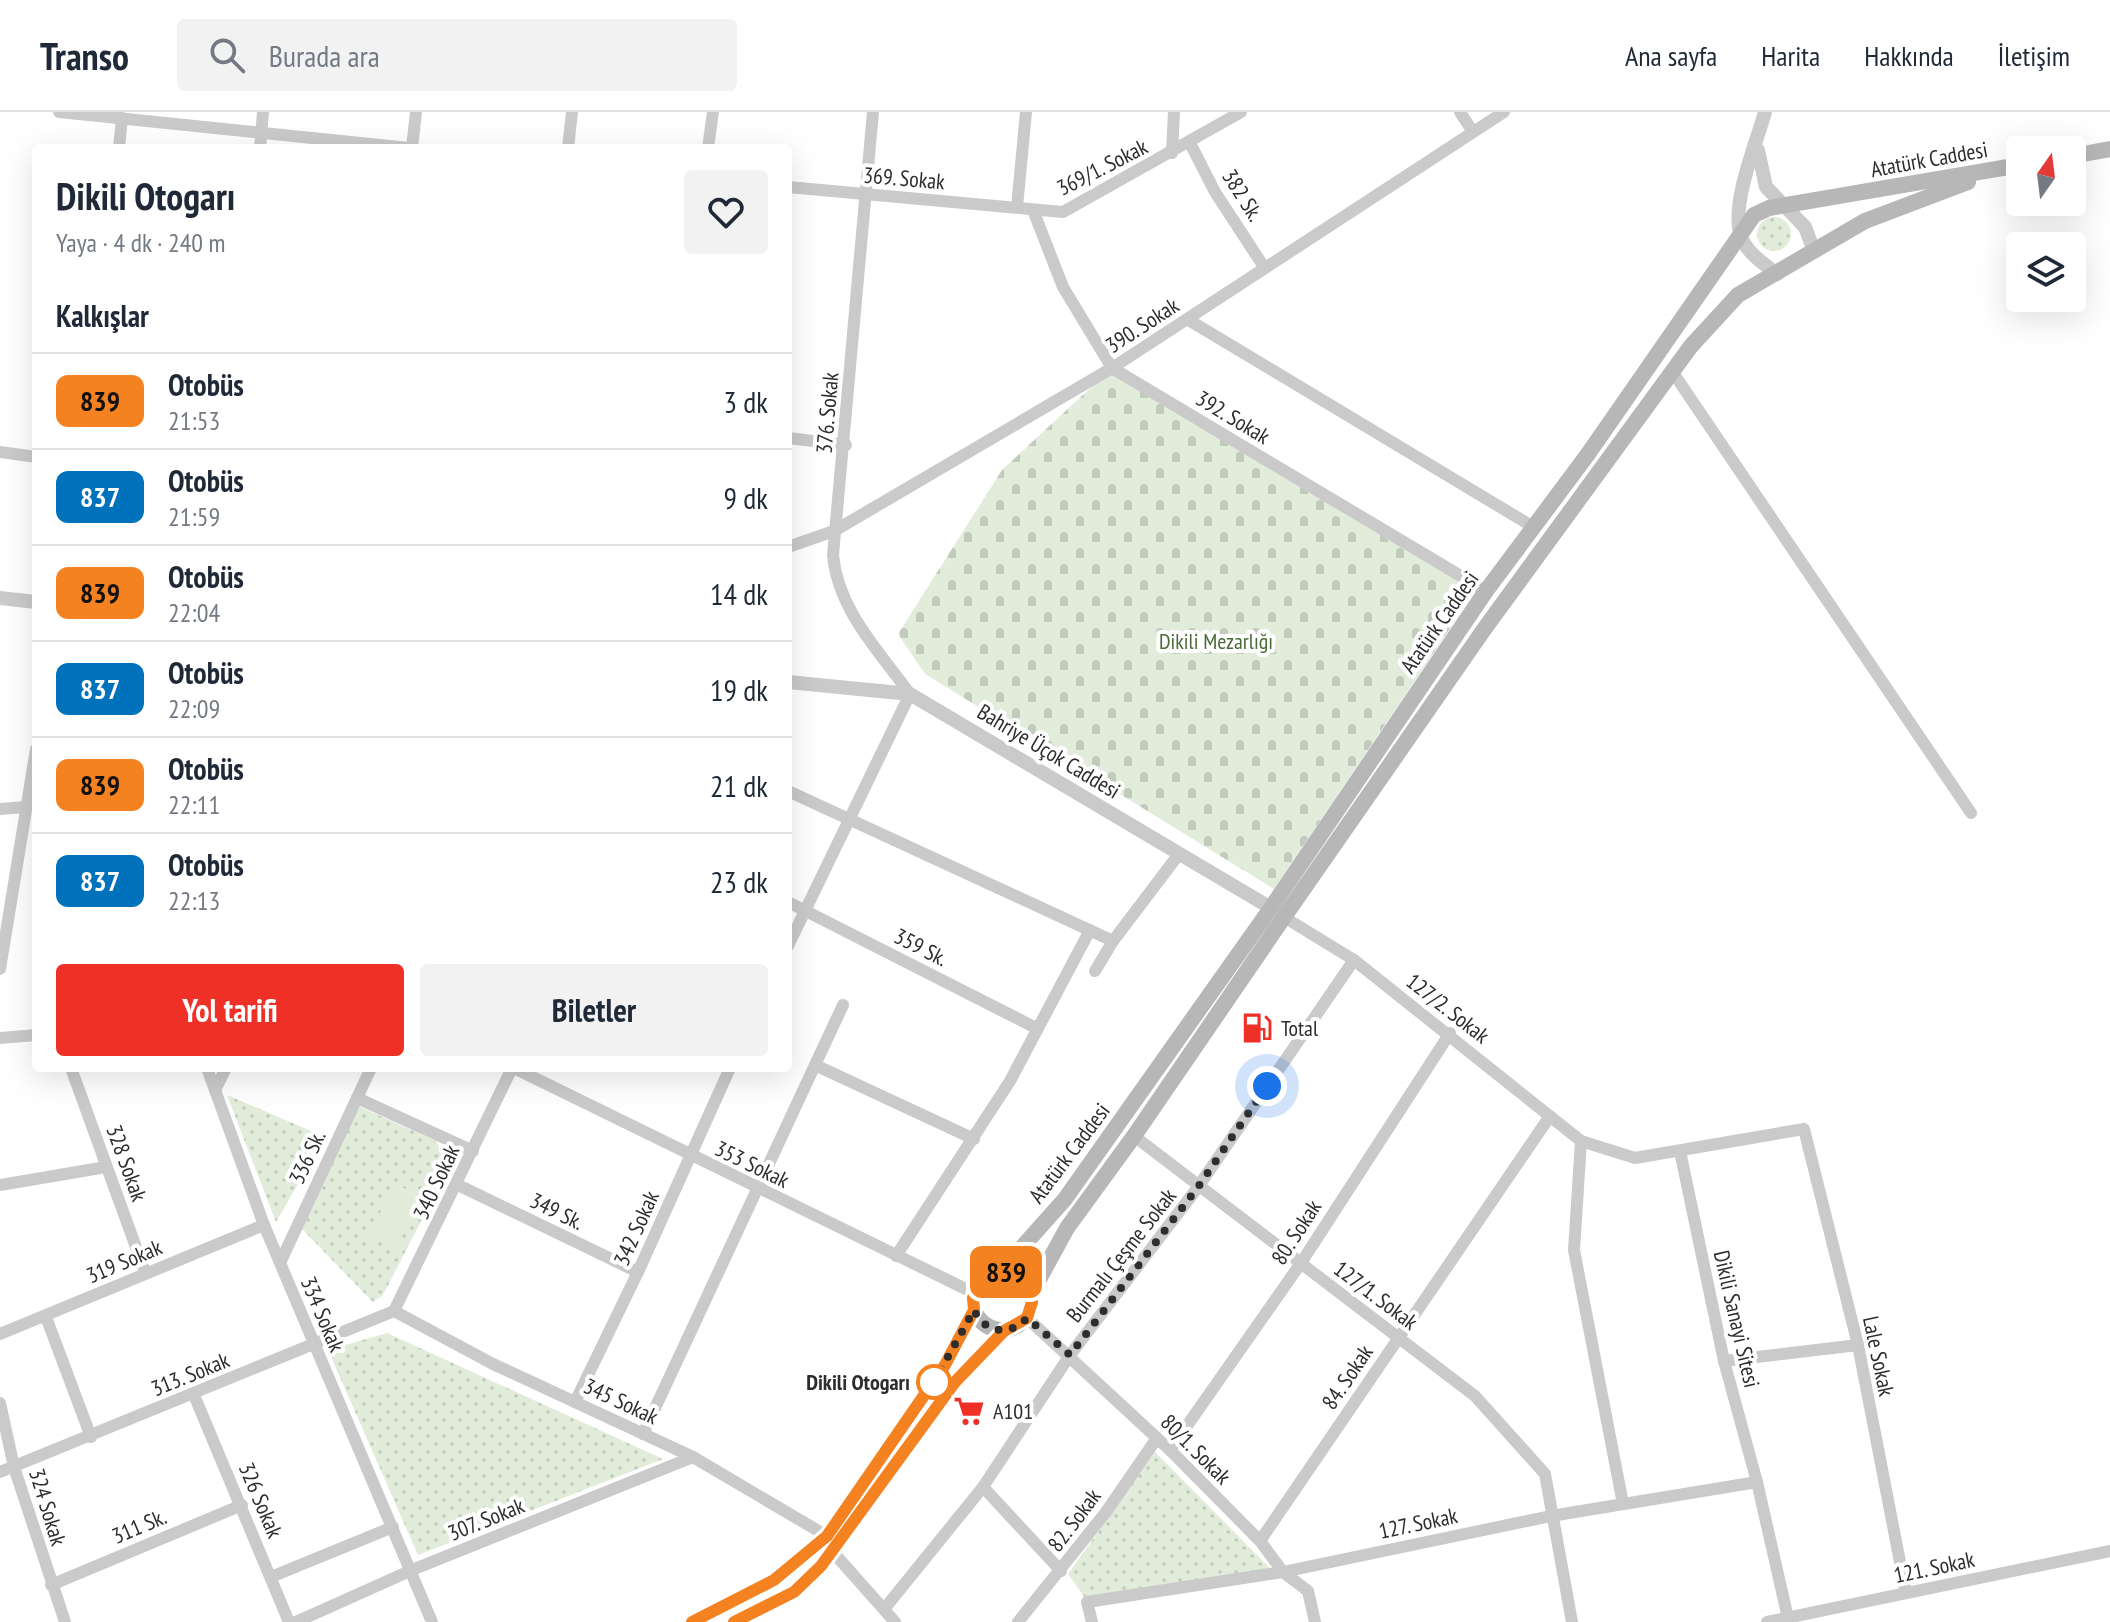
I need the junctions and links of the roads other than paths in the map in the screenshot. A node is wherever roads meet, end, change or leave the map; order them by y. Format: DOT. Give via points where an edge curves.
graph roads {
  1 [pos="59,112"];
  2 [pos="263,112"];
  3 [pos="416,112"];
  4 [pos="572,112"];
  5 [pos="713,112"];
  6 [pos="873,112"];
  7 [pos="1026,112"];
  8 [pos="1174,112"];
  9 [pos="1241,112"];
  10 [pos="1460,112"];
  11 [pos="1504,112"];
  12 [pos="1765,112"];
  13 [pos="115,116"];
  14 [pos="262,132"];
  15 [pos="1473,132"];
  16 [pos="1757,142"];
  17 [pos="1190,143"];
  18 [pos="118,144"];
  19 [pos="260,144"];
  20 [pos="374,144"];
  21 [pos="412,144"];
  22 [pos="568,144"];
  23 [pos="709,144"];
  24 [pos="2110,149"];
  25 [pos="1172,153"];
  26 [pos="2086,153"];
  27 [pos="2006,169"];
  28 [pos="2006,171"];
  29 [pos="792,187"];
  30 [pos="865,195"];
  31 [pos="1786,205"];
  32 [pos="1017,207"];
  33 [pos="1033,210"];
  34 [pos="1740,235"];
  35 [pos="1814,251"];
  36 [pos="1264,267"];
  37 [pos="1777,274"];
  38 [pos="1187,319"];
  39 [pos="1112,368"];
  40 [pos="1672,371"];
  41 [pos="792,438"];
  42 [pos="846,445"];
  43 [pos="0,452"];
  44 [pos="32,456"];
  45 [pos="1535,528"];
  46 [pos="834,531"];
  47 [pos="792,546"];
  48 [pos="1486,591"];
  49 [pos="0,598"];
  50 [pos="32,602"];
  51 [pos="792,682"];
  52 [pos="910,694"];
  53 [pos="32,772"];
  54 [pos="792,793"];
  55 [pos="26,807"];
  56 [pos="0,809"];
  57 [pos="1971,813"];
  58 [pos="850,819"];
  59 [pos="1179,854"];
  60 [pos="792,904"];
  61 [pos="806,910"];
  62 [pos="1277,912"];
  63 [pos="1090,930"];
  64 [pos="792,938"];
  65 [pos="1113,941"];
  66 [pos="1354,960"];
  67 [pos="0,969"];
  68 [pos="1095,971"];
  69 [pos="843,1005"];
  70 [pos="1036,1028"];
  71 [pos="1450,1033"];
  72 [pos="32,1035"];
  73 [pos="0,1038"];
  74 [pos="815,1065"];
  75 [pos="72,1072"];
  76 [pos="208,1072"];
  77 [pos="224,1072"];
  78 [pos="369,1072"];
  79 [pos="511,1072"];
  80 [pos="521,1072"];
  81 [pos="728,1072"];
  82 [pos="215,1090"];
  83 [pos="357,1098"];
  84 [pos="1550,1116"];
  85 [pos="1134,1136"];
  86 [pos="974,1139"];
  87 [pos="1581,1141"];
  88 [pos="473,1151"];
  89 [pos="1680,1151"];
  90 [pos="690,1155"];
  91 [pos="106,1167"];
  92 [pos="0,1185"];
  93 [pos="458,1185"];
  94 [pos="1198,1187"];
  95 [pos="755,1188"];
  96 [pos="264,1225"];
  97 [pos="896,1256"];
  98 [pos="280,1263"];
  99 [pos="1301,1263"];
  100 [pos="145,1272"];
  101 [pos="638,1272"];
  102 [pos="1000,1272"];
  103 [pos="1031,1294"];
  104 [pos="974,1301"];
  105 [pos="394,1311"];
  106 [pos="46,1317"];
  107 [pos="1027,1318"];
  108 [pos="1004,1331"];
  109 [pos="0,1334"];
  110 [pos="1398,1337"];
  111 [pos="313,1345"];
  112 [pos="1858,1345"];
  113 [pos="1070,1355"];
  114 [pos="1724,1361"];
  115 [pos="194,1395"];
  116 [pos="575,1402"];
  117 [pos="0,1403"];
  118 [pos="643,1434"];
  119 [pos="91,1437"];
  120 [pos="1157,1438"];
  121 [pos="1170,1450"];
  122 [pos="693,1457"];
  123 [pos="14,1467"];
  124 [pos="0,1472"];
  125 [pos="1757,1482"];
  126 [pos="983,1487"];
  127 [pos="1623,1504"];
  128 [pos="242,1505"];
  129 [pos="1551,1516"];
  130 [pos="393,1527"];
  131 [pos="827,1536"];
  132 [pos="1260,1541"];
  133 [pos="2110,1551"];
  134 [pos="833,1552"];
  135 [pos="412,1570"];
  136 [pos="1061,1571"];
  137 [pos="1283,1572"];
  138 [pos="271,1577"];
  139 [pos="51,1585"];
  140 [pos="1906,1593"];
  141 [pos="885,1608"];
  142 [pos="1838,1616"];
  143 [pos="1788,1618"];
  144 [pos="65,1622"];
  145 [pos="289,1622"];
  146 [pos="296,1622"];
  147 [pos="432,1622"];
  148 [pos="692,1622"];
  149 [pos="734,1622"];
  150 [pos="895,1622"];
  151 [pos="1018,1622"];
  152 [pos="1092,1622"];
  153 [pos="1315,1622"];
  154 [pos="1572,1622"];
  155 [pos="1767,1622"];
  1 -- 13 [label="street"];
  2 -- 14 [label="street"];
  3 -- 21 [label="street"];
  4 -- 22 [label="street"];
  5 -- 23 [label="street"];
  6 -- 30 [label="street, 376. Sokak"];
  7 -- 32 [label="street"];
  8 -- 25 [label="street"];
  9 -- 17 [label="street, 369/1. Sokak"];
  10 -- 15 [label="street"];
  11 -- 15 [label="street, 390. Sokak"];
  12 -- 16 [label="street"];
  13 -- 14 [label="street"];
  13 -- 18 [label="street"];
  14 -- 19 [label="street"];
  14 -- 20 [label="street"];
  15 -- 36 [label="street, 390. Sokak"];
  16 -- 31 [label="street" via="1766,187"];
  16 -- 34 [label="street" via="1739,206"];
  17 -- 25 [label="street, 369/1. Sokak"];
  17 -- 36 [label="street, 382 Sk."];
  24 -- 26 [label="main road"];
  25 -- 33 [label="street, 369/1. Sokak" via="1073,208"];
  27 -- 31 [label="main road, Atatürk Caddesi"];
  28 -- 35 [label="main road, Atatürk Caddesi" via="1865,221"];
  29 -- 30 [label="street, 369. Sokak"];
  30 -- 32 [label="street, 369. Sokak"];
  30 -- 42 [label="street, 376. Sokak"];
  31 -- 34 [label="main road, Atatürk Caddesi" via="1754,215"];
  31 -- 35 [label="street" via="1805,227"];
  32 -- 33 [label="street, 369/1. Sokak"];
  33 -- 39 [label="street, 392. Sokak" via="1063,287"];
  34 -- 37 [label="street"];
  34 -- 45 [label="main road, Atatürk Caddesi"];
  35 -- 37 [label="main road, Atatürk Caddesi"];
  36 -- 38 [label="street, 390. Sokak"];
  37 -- 40 [label="main road, Atatürk Caddesi" via="1738,295"];
  38 -- 39 [label="street, 390. Sokak"];
  38 -- 45 [label="street"];
  39 -- 46 [label="street, 390. Sokak"];
  39 -- 48 [label="street, 392. Sokak"];
  40 -- 57 [label="street"];
  40 -- 62 [label="main road, Atatürk Caddesi"];
  41 -- 42 [label="street"];
  42 -- 46 [label="street, 376. Sokak"];
  43 -- 44 [label="street"];
  45 -- 48 [label="main road, Atatürk Caddesi"];
  46 -- 47 [label="street, 390. Sokak"];
  46 -- 52 [label="street, 376. Sokak" via="834,571 847,608"];
  48 -- 62 [label="main road, Atatürk Caddesi"];
  49 -- 50 [label="street"];
  51 -- 52 [label="street, Bahriye Üçok Caddesi"];
  52 -- 58 [label="street"];
  52 -- 59 [label="street, Bahriye Üçok Caddesi"];
  53 -- 55 [label="street"];
  54 -- 58 [label="street"];
  55 -- 56 [label="street"];
  55 -- 67 [label="street"];
  58 -- 61 [label="street"];
  58 -- 63 [label="street"];
  59 -- 62 [label="street, Bahriye Üçok Caddesi"];
  59 -- 65 [label="street"];
  60 -- 61 [label="street, 359 Sk."];
  61 -- 64 [label="street"];
  61 -- 70 [label="street, 359 Sk."];
  62 -- 66 [label="street, 127/2. Sokak"];
  62 -- 85 [label="main road, Atatürk Caddesi"];
  62 -- 102 [label="main road, Atatürk Caddesi" via="1065,1199"];
  63 -- 65 [label="street"];
  63 -- 70 [label="street"];
  65 -- 68 [label="street"];
  66 -- 71 [label="street, 127/2. Sokak"];
  66 -- 94 [label="street, Burmalı Çeşme Sokak"];
  69 -- 74 [label="street"];
  70 -- 86 [label="street"];
  71 -- 84 [label="street, 127/2. Sokak"];
  71 -- 99 [label="street, 80. Sokak"];
  72 -- 73 [label="street"];
  74 -- 86 [label="street"];
  74 -- 95 [label="street"];
  75 -- 91 [label="street, 328 Sokak"];
  76 -- 82 [label="street, 334 Sokak"];
  77 -- 82 [label="street"];
  78 -- 83 [label="street, 336 Sk."];
  79 -- 88 [label="street, 340 Sokak"];
  80 -- 90 [label="street, 353 Sokak"];
  81 -- 90 [label="street, 342 Sokak"];
  82 -- 96 [label="street, 334 Sokak"];
  83 -- 88 [label="street"];
  83 -- 98 [label="street, 336 Sk."];
  84 -- 87 [label="street, 127/2. Sokak"];
  84 -- 110 [label="street, 84. Sokak"];
  85 -- 94 [label="street, 127/1. Sokak"];
  85 -- 103 [label="main road, Atatürk Caddesi" via="1067,1228"];
  86 -- 97 [label="street"];
  87 -- 89 [label="street, 127/2. Sokak" via="1635,1158"];
  87 -- 127 [label="street" via="1574,1250"];
  88 -- 93 [label="street, 340 Sokak"];
  89 -- 112 [label="street, Lale Sokak" via="1804,1129"];
  89 -- 114 [label="street, Dikili Sanayi Sitesi"];
  90 -- 95 [label="street, 353 Sokak"];
  90 -- 101 [label="street, 342 Sokak"];
  91 -- 92 [label="street"];
  91 -- 100 [label="street, 328 Sokak"];
  93 -- 101 [label="street, 349 Sk."];
  93 -- 105 [label="street, 340 Sokak"];
  94 -- 99 [label="street, 127/1. Sokak"];
  94 -- 113 [label="street, Burmalı Çeşme Sokak"];
  95 -- 97 [label="street, 353 Sokak"];
  95 -- 118 [label="street"];
  96 -- 98 [label="street, 334 Sokak"];
  96 -- 100 [label="street, 319 Sokak"];
  97 -- 104 [label="street, 353 Sokak"];
  98 -- 111 [label="street, 334 Sokak"];
  99 -- 110 [label="street, 127/1. Sokak"];
  99 -- 121 [label="street, 80. Sokak"];
  100 -- 106 [label="street, 319 Sokak"];
  101 -- 116 [label="street, 342 Sokak"];
  102 -- 103 [label="main road" via="1016,1275"];
  102 -- 104 [label="main road, Atatürk Caddesi" via="984,1279"];
  103 -- 107 [label="main road, Atatürk Caddesi"];
  104 -- 108 [label="main road" via="982,1323"];
  104 -- 131 [label="main road, Atatürk Caddesi" via="945,1365"];
  105 -- 111 [label="street, 313. Sokak"];
  105 -- 116 [label="street, 345 Sokak"];
  106 -- 109 [label="street, 319 Sokak"];
  106 -- 119 [label="street"];
  107 -- 108 [label="main road"];
  107 -- 113 [label="street, 80/1. Sokak"];
  108 -- 134 [label="main road" via="955,1382"];
  110 -- 129 [label="street, 127/1. Sokak" via="1475,1396 1535,1462 1545,1474"];
  110 -- 132 [label="street, 84. Sokak"];
  111 -- 115 [label="street, 313. Sokak"];
  111 -- 130 [label="street, 334 Sokak"];
  112 -- 114 [label="street"];
  112 -- 140 [label="street, Lale Sokak"];
  113 -- 120 [label="street, 80/1. Sokak"];
  113 -- 126 [label="street, Burmalı Çeşme Sokak"];
  114 -- 125 [label="street, Dikili Sanayi Sitesi"];
  115 -- 119 [label="street, 313. Sokak"];
  115 -- 128 [label="street, 326 Sokak"];
  116 -- 118 [label="street, 345 Sokak"];
  117 -- 123 [label="street, 324 Sokak"];
  118 -- 122 [label="street, 345 Sokak"];
  119 -- 123 [label="street, 313. Sokak"];
  120 -- 121 [label="street, 80/1. Sokak"];
  120 -- 136 [label="street, 82. Sokak"];
  121 -- 132 [label="street, 80/1. Sokak"];
  122 -- 131 [label="street, 345 Sokak"];
  122 -- 135 [label="street, 307. Sokak"];
  123 -- 124 [label="street, 313. Sokak"];
  123 -- 139 [label="street, 324 Sokak"];
  125 -- 127 [label="street, 127. Sokak"];
  125 -- 143 [label="street, Dikili Sanayi Sitesi"];
  126 -- 136 [label="street"];
  126 -- 141 [label="street, Burmalı Çeşme Sokak"];
  127 -- 129 [label="street, 127. Sokak"];
  128 -- 138 [label="street, 326 Sokak"];
  128 -- 139 [label="street, 311 Sk."];
  129 -- 137 [label="street, 127. Sokak"];
  129 -- 154 [label="street, 127/1. Sokak"];
  130 -- 135 [label="street, 334 Sokak"];
  130 -- 138 [label="street"];
  131 -- 148 [label="main road, Atatürk Caddesi" via="774,1580"];
  132 -- 137 [label="street, 80/1. Sokak"];
  133 -- 140 [label="street, 121. Sokak"];
  134 -- 141 [label="street"];
  134 -- 149 [label="main road" via="794,1592"];
  135 -- 146 [label="street, 307. Sokak"];
  135 -- 147 [label="street, 334 Sokak"];
  136 -- 151 [label="street, 82. Sokak"];
  137 -- 152 [label="street, 127. Sokak" via="1087,1602"];
  137 -- 153 [label="street, 80/1. Sokak" via="1308,1591"];
  138 -- 145 [label="street, 326 Sokak"];
  139 -- 144 [label="street, 324 Sokak"];
  140 -- 142 [label="street, 121. Sokak"];
  141 -- 150 [label="street"];
  142 -- 143 [label="street, 121. Sokak"];
  143 -- 155 [label="street, 121. Sokak"];
}
